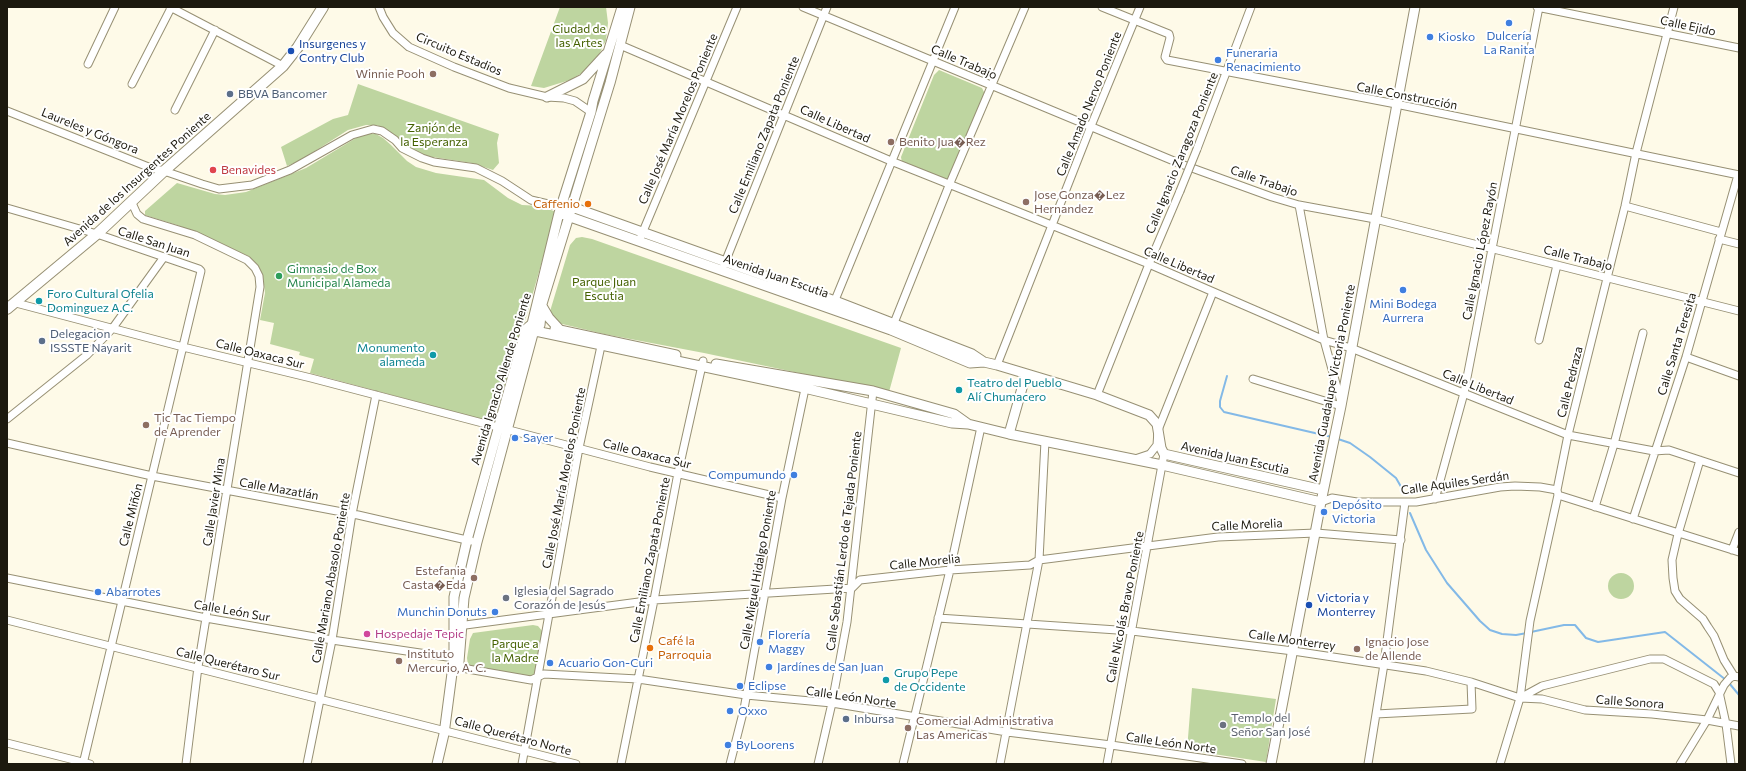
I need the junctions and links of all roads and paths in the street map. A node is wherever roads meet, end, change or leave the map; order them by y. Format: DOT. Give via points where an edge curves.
graph roads {
  1 [pos="115,7"];
  2 [pos="170,7"];
  3 [pos="323,7"];
  4 [pos="379,7"];
  5 [pos="617,7"];
  6 [pos="622,7"];
  7 [pos="630,7"];
  8 [pos="737,7"];
  9 [pos="803,7"];
  10 [pos="827,7"];
  11 [pos="955,7"];
  12 [pos="1025,7"];
  13 [pos="1102,7"];
  14 [pos="1140,7"];
  15 [pos="1251,7"];
  16 [pos="1415,7"];
  17 [pos="1539,7"];
  18 [pos="1674,7"];
  19 [pos="183,10"];
  20 [pos="823,15"];
  21 [pos="1135,20"];
  22 [pos="215,30"];
  23 [pos="615,31"];
  24 [pos="1668,33"];
  25 [pos="620,45"];
  26 [pos="1739,48"];
  27 [pos="609,52"];
  28 [pos="933,61"];
  29 [pos="88,64"];
  30 [pos="284,66"];
  31 [pos="1227,72"];
  32 [pos="706,82"];
  33 [pos="132,84"];
  34 [pos="991,86"];
  35 [pos="547,97"];
  36 [pos="1396,104"];
  37 [pos="175,110"];
  38 [pos="7,111"];
  39 [pos="591,112"];
  40 [pos="784,114"];
  41 [pos="1091,126"];
  42 [pos="1516,130"];
  43 [pos="1636,153"];
  44 [pos="891,161"];
  45 [pos="164,171"];
  46 [pos="1738,175"];
  47 [pos="950,183"];
  48 [pos="132,203"];
  49 [pos="1299,205"];
  50 [pos="1625,206"];
  51 [pos="572,207"];
  52 [pos="7,208"];
  53 [pos="560,210"];
  54 [pos="569,217"];
  55 [pos="1375,219"];
  56 [pos="581,221"];
  57 [pos="1052,225"];
  58 [pos="565,230"];
  59 [pos="97,234"];
  60 [pos="1720,235"];
  61 [pos="641,236"];
  62 [pos="1739,244"];
  63 [pos="1492,248"];
  64 [pos="164,257"];
  65 [pos="1149,264"];
  66 [pos="1557,265"];
  67 [pos="724,266"];
  68 [pos="201,271"];
  69 [pos="1607,277"];
  70 [pos="1213,292"];
  71 [pos="12,302"];
  72 [pos="1702,302"];
  73 [pos="542,304"];
  74 [pos="833,305"];
  75 [pos="7,309"];
  76 [pos="1739,311"];
  77 [pos="892,326"];
  78 [pos="533,327"];
  79 [pos="112,329"];
  80 [pos="560,330"];
  81 [pos="1644,333"];
  82 [pos="1324,340"];
  83 [pos="1539,340"];
  84 [pos="604,343"];
  85 [pos="183,347"];
  86 [pos="1351,348"];
  87 [pos="1686,357"];
  88 [pos="248,362"];
  89 [pos="702,364"];
  90 [pos="997,365"];
  91 [pos="1026,374"];
  92 [pos="1739,376"];
  93 [pos="1253,379"];
  94 [pos="806,384"];
  95 [pos="873,391"];
  96 [pos="1464,393"];
  97 [pos="376,395"];
  98 [pos="1097,395"];
  99 [pos="872,404"];
  100 [pos="1341,404"];
  101 [pos="7,419"];
  102 [pos="968,424"];
  103 [pos="503,427"];
  104 [pos="981,427"];
  105 [pos="1158,430"];
  106 [pos="1009,434"];
  107 [pos="1568,435"];
  108 [pos="1045,441"];
  109 [pos="7,443"];
  110 [pos="1614,444"];
  111 [pos="580,448"];
  112 [pos="1654,451"];
  113 [pos="1164,454"];
  114 [pos="1134,459"];
  115 [pos="1700,460"];
  116 [pos="1162,465"];
  117 [pos="678,473"];
  118 [pos="1739,473"];
  119 [pos="152,476"];
  120 [pos="1323,490"];
  121 [pos="227,491"];
  122 [pos="1557,493"];
  123 [pos="782,498"];
  124 [pos="1332,498"];
  125 [pos="1435,499"];
  126 [pos="1321,502"];
  127 [pos="1405,502"];
  128 [pos="1595,507"];
  129 [pos="352,514"];
  130 [pos="1632,519"];
  131 [pos="1739,532"];
  132 [pos="1316,533"];
  133 [pos="1678,534"];
  134 [pos="1401,536"];
  135 [pos="467,540"];
  136 [pos="477,542"];
  137 [pos="1149,545"];
  138 [pos="1736,551"];
  139 [pos="1039,560"];
  140 [pos="950,570"];
  141 [pos="7,578"];
  142 [pos="852,588"];
  143 [pos="764,593"];
  144 [pos="654,600"];
  145 [pos="121,602"];
  146 [pos="550,614"];
  147 [pos="206,618"];
  148 [pos="938,618"];
  149 [pos="7,620"];
  150 [pos="1027,623"];
  151 [pos="458,626"];
  152 [pos="1132,631"];
  153 [pos="332,640"];
  154 [pos="112,646"];
  155 [pos="1294,651"];
  156 [pos="457,661"];
  157 [pos="1384,664"];
  158 [pos="198,667"];
  159 [pos="537,677"];
  160 [pos="1734,677"];
  161 [pos="638,679"];
  162 [pos="1471,682"];
  163 [pos="1719,692"];
  164 [pos="746,695"];
  165 [pos="319,698"];
  166 [pos="1520,698"];
  167 [pos="832,703"];
  168 [pos="1376,714"];
  169 [pos="913,717"];
  170 [pos="1707,720"];
  171 [pos="1726,724"];
  172 [pos="1739,726"];
  173 [pos="444,730"];
  174 [pos="1007,732"];
  175 [pos="7,743"];
  176 [pos="1111,745"];
  177 [pos="525,750"];
  178 [pos="86,764"];
  179 [pos="186,764"];
  180 [pos="308,764"];
  181 [pos="437,764"];
  182 [pos="522,764"];
  183 [pos="576,764"];
  184 [pos="621,764"];
  185 [pos="730,764"];
  186 [pos="818,764"];
  187 [pos="903,764"];
  188 [pos="1000,764"];
  189 [pos="1107,764"];
  190 [pos="1242,764"];
  191 [pos="1271,764"];
  192 [pos="1368,764"];
  193 [pos="1500,764"];
  194 [pos="1680,764"];
  195 [pos="1731,764"];
  1 -- 29 [label="street"];
  2 -- 19 [label="street"];
  2 -- 33 [label="street"];
  3 -- 30 [label="highway, Avenida de los Insurgentes Poniente"];
  4 -- 35 [label="street, Circuito Estadios" via="393,33 409,47 509,88"];
  5 -- 23 [label="main road"];
  6 -- 23 [label="main road, Avenida Ignacio Allende Poniente"];
  7 -- 25 [label="main road, Avenida Ignacio Allende Poniente"];
  8 -- 32 [label="street, Calle José María Morelos Poniente"];
  9 -- 20 [label="street, Calle Trabajo"];
  10 -- 20 [label="street, Calle Emiliano Zapata Poniente"];
  11 -- 28 [label="street"];
  12 -- 34 [label="street"];
  13 -- 21 [label="street, Calle Construcción"];
  14 -- 21 [label="street, Calle Amado Nervo Poniente"];
  15 -- 31 [label="street, Calle Ignacio Zaragoza Poniente"];
  16 -- 36 [label="main road, Avenida Guadalupe Victoria Poniente"];
  17 -- 24 [label="street, Calle Ejido"];
  17 -- 42 [label="street, Calle Ignacio López Rayón"];
  18 -- 24 [label="street, Calle Pedraza"];
  19 -- 22 [label="street"];
  20 -- 28 [label="street, Calle Trabajo"];
  20 -- 40 [label="street, Calle Emiliano Zapata Poniente"];
  21 -- 31 [label="street, Calle Construcción" via="1169,34 1165,57 1167,60"];
  21 -- 41 [label="street, Calle Amado Nervo Poniente"];
  22 -- 30 [label="street"];
  22 -- 37 [label="street"];
  23 -- 27 [label="main road, Avenida Ignacio Allende Poniente"];
  24 -- 26 [label="street, Calle Ejido"];
  24 -- 43 [label="street, Calle Pedraza"];
  25 -- 32 [label="street, Calle Libertad"];
  25 -- 51 [label="main road, Avenida Ignacio Allende Poniente"];
  27 -- 35 [label="main road" via="583,79"];
  27 -- 39 [label="main road, Avenida Ignacio Allende Poniente"];
  28 -- 34 [label="street, Calle Trabajo"];
  28 -- 44 [label="street"];
  30 -- 45 [label="highway, Avenida de los Insurgentes Poniente"];
  31 -- 36 [label="street, Calle Construcción"];
  31 -- 65 [label="street, Calle Ignacio Zaragoza Poniente, bridge"];
  32 -- 40 [label="street, Calle Libertad"];
  32 -- 61 [label="street, Calle José María Morelos Poniente"];
  34 -- 41 [label="street, Calle Trabajo"];
  34 -- 47 [label="street"];
  35 -- 39 [label="street, Circuito Estadios" via="575,101"];
  36 -- 42 [label="street, Calle Construcción"];
  36 -- 55 [label="main road, Avenida Guadalupe Victoria Poniente"];
  38 -- 45 [label="street, Laureles y Góngora"];
  39 -- 53 [label="main road, Avenida Ignacio Allende Poniente"];
  40 -- 44 [label="street, Calle Libertad"];
  40 -- 67 [label="street, Calle Emiliano Zapata Poniente"];
  41 -- 49 [label="street, Calle Trabajo" via="1181,164"];
  41 -- 57 [label="street, Calle Amado Nervo Poniente"];
  42 -- 43 [label="street, Calle Construcción"];
  42 -- 63 [label="street, Calle Ignacio López Rayón"];
  43 -- 46 [label="street, Calle Construcción"];
  43 -- 50 [label="street, Calle Pedraza"];
  44 -- 47 [label="street, Calle Libertad"];
  44 -- 74 [label="street"];
  45 -- 48 [label="highway, Avenida de los Insurgentes Poniente"];
  45 -- 53 [label="street, Laureles y Góngora" via="219,189 252,185 290,170 352,135 373,129 382,131 402,148 422,158 476,168 531,200"];
  46 -- 60 [label="street, Calle Santa Teresita"];
  47 -- 57 [label="street, Calle Libertad"];
  47 -- 77 [label="street"];
  48 -- 59 [label="highway, Avenida de los Insurgentes Poniente"];
  48 -- 88 [label="street, Calle Javier Mina" via="137,214 143,219 195,235 247,260 255,268 260,287"];
  49 -- 55 [label="street, Calle Trabajo"];
  49 -- 82 [label="street"];
  50 -- 60 [label="street"];
  50 -- 69 [label="street, Calle Pedraza"];
  51 -- 53 [label="main road, Avenida Juan Escutia"];
  51 -- 54 [label="main road, Avenida Ignacio Allende Poniente"];
  51 -- 61 [label="main road, Avenida Juan Escutia"];
  52 -- 59 [label="street, Calle San Juan"];
  53 -- 54 [label="main road, Avenida Juan Escutia"];
  53 -- 78 [label="main road, Avenida Ignacio Allende Poniente"];
  54 -- 56 [label="main road, Avenida Juan Escutia"];
  54 -- 58 [label="main road, Avenida Ignacio Allende Poniente"];
  55 -- 63 [label="street, Calle Trabajo"];
  55 -- 86 [label="main road, Avenida Guadalupe Victoria Poniente"];
  56 -- 58 [label="main road"];
  56 -- 61 [label="main road, Avenida Juan Escutia"];
  57 -- 65 [label="street, Calle Libertad"];
  57 -- 90 [label="street, Calle Amado Nervo Poniente"];
  58 -- 73 [label="main road, Avenida Ignacio Allende Poniente"];
  59 -- 64 [label="street, Calle San Juan"];
  59 -- 71 [label="highway, Avenida de los Insurgentes Poniente"];
  60 -- 62 [label="street"];
  60 -- 72 [label="street, Calle Santa Teresita"];
  61 -- 67 [label="main road, Avenida Juan Escutia"];
  63 -- 66 [label="street, Calle Trabajo"];
  63 -- 96 [label="street, Calle Ignacio López Rayón"];
  64 -- 68 [label="street, Calle San Juan"];
  64 -- 79 [label="street"];
  65 -- 70 [label="street, Calle Libertad"];
  65 -- 98 [label="street, Calle Ignacio Zaragoza Poniente"];
  66 -- 69 [label="street, Calle Trabajo"];
  66 -- 83 [label="street"];
  67 -- 74 [label="main road, Avenida Juan Escutia"];
  68 -- 85 [label="street, Calle Miñón"];
  69 -- 72 [label="street, Calle Trabajo"];
  69 -- 107 [label="street, Calle Pedraza"];
  70 -- 82 [label="street, Calle Libertad"];
  70 -- 105 [label="street"];
  71 -- 75 [label="highway, Avenida de los Insurgentes Poniente"];
  71 -- 79 [label="street, Calle Oaxaca Sur"];
  72 -- 76 [label="street, Calle Trabajo"];
  72 -- 87 [label="street, Calle Santa Teresita"];
  73 -- 78 [label="main road, Avenida Ignacio Allende Poniente"];
  73 -- 80 [label="main road" via="547,315"];
  74 -- 77 [label="main road, Avenida Juan Escutia"];
  77 -- 90 [label="main road, Avenida Juan Escutia" via="970,362"];
  78 -- 80 [label="main road, Avenida Juan Escutia"];
  78 -- 84 [label="main road, Avenida Juan Escutia"];
  78 -- 103 [label="main road, Avenida Ignacio Allende Poniente"];
  79 -- 85 [label="street, Calle Oaxaca Sur"];
  79 -- 101 [label="street" via="87,355"];
  80 -- 84 [label="main road, Avenida Juan Escutia"];
  81 -- 110 [label="street"];
  82 -- 86 [label="street, Calle Libertad"];
  82 -- 100 [label="street"];
  84 -- 89 [label="main road, Avenida Juan Escutia"];
  84 -- 111 [label="street, Calle José María Morelos Poniente"];
  85 -- 88 [label="street, Calle Oaxaca Sur"];
  85 -- 119 [label="street, Calle Miñón"];
  86 -- 96 [label="street, Calle Libertad"];
  86 -- 100 [label="main road, Avenida Guadalupe Victoria Poniente"];
  87 -- 92 [label="street"];
  87 -- 112 [label="street, Calle Santa Teresita"];
  88 -- 97 [label="street, Calle Oaxaca Sur"];
  88 -- 121 [label="street, Calle Javier Mina"];
  89 -- 94 [label="main road, Avenida Juan Escutia"];
  89 -- 117 [label="street, Calle Emiliano Zapata Poniente"];
  90 -- 91 [label="main road, Avenida Juan Escutia"];
  91 -- 98 [label="main road, Avenida Juan Escutia"];
  91 -- 106 [label="main road"];
  93 -- 100 [label="street"];
  94 -- 95 [label="main road, Avenida Juan Escutia"];
  94 -- 99 [label="main road, Avenida Juan Escutia"];
  94 -- 123 [label="street, Calle Miguel Hidalgo Poniente"];
  95 -- 99 [label="street, Calle Sebastián Lerdo de Tejada Poniente"];
  95 -- 102 [label="main road, Avenida Juan Escutia" via="954,414"];
  96 -- 107 [label="street, Calle Libertad"];
  96 -- 125 [label="street, Calle Ignacio López Rayón"];
  97 -- 103 [label="street, Calle Oaxaca Sur"];
  97 -- 129 [label="street, Calle Mariano Abasolo Poniente"];
  98 -- 105 [label="main road, Avenida Juan Escutia" via="1148,415 1157,424"];
  99 -- 102 [label="main road, Avenida Juan Escutia" via="952,423"];
  99 -- 142 [label="street, Calle Sebastián Lerdo de Tejada Poniente"];
  100 -- 120 [label="main road, Avenida Guadalupe Victoria Poniente"];
  102 -- 104 [label="main road, Avenida Juan Escutia"];
  103 -- 111 [label="street, Calle Oaxaca Sur"];
  103 -- 135 [label="main road, Avenida Ignacio Allende Poniente"];
  103 -- 136 [label="main road, Avenida Ignacio Allende Poniente"];
  104 -- 106 [label="main road, Avenida Juan Escutia"];
  104 -- 140 [label="street"];
  105 -- 113 [label="main road, Avenida Juan Escutia"];
  105 -- 114 [label="street" via="1158,445 1145,456"];
  106 -- 108 [label="main road, Avenida Juan Escutia"];
  107 -- 110 [label="street, Calle Libertad"];
  107 -- 122 [label="street, Calle Pedraza"];
  108 -- 114 [label="main road, Avenida Juan Escutia"];
  108 -- 139 [label="street"];
  109 -- 119 [label="street, Calle Mazatlán"];
  110 -- 112 [label="street, Calle Libertad"];
  110 -- 128 [label="street"];
  111 -- 117 [label="street, Calle Oaxaca Sur"];
  111 -- 146 [label="street, Calle José María Morelos Poniente" via="563,530"];
  112 -- 115 [label="street, Calle Libertad" via="1669,450"];
  112 -- 130 [label="street, Calle Santa Teresita"];
  113 -- 116 [label="street, Calle Nicolás Bravo Poniente"];
  113 -- 120 [label="main road, Avenida Juan Escutia"];
  114 -- 116 [label="main road, Avenida Juan Escutia"];
  115 -- 118 [label="street, Calle Libertad"];
  115 -- 133 [label="street"];
  116 -- 126 [label="main road, Avenida Juan Escutia"];
  116 -- 137 [label="street, Calle Nicolás Bravo Poniente"];
  117 -- 123 [label="street, Calle Oaxaca Sur"];
  117 -- 144 [label="street, Calle Emiliano Zapata Poniente"];
  119 -- 121 [label="street, Calle Mazatlán"];
  119 -- 145 [label="street, Calle Miñón"];
  120 -- 124 [label="street, Avenida Juan Escutia"];
  120 -- 126 [label="main road, Avenida Guadalupe Victoria Poniente"];
  121 -- 129 [label="street, Calle Mazatlán"];
  121 -- 147 [label="street, Calle Javier Mina"];
  122 -- 125 [label="street, Calle Aquiles Serdán" via="1540,487 1515,486"];
  122 -- 128 [label="street, Calle Aquiles Serdán"];
  122 -- 166 [label="street, Calle Pedraza" via="1530,621"];
  123 -- 143 [label="street, Calle Miguel Hidalgo Poniente"];
  124 -- 126 [label="street"];
  124 -- 127 [label="street, Calle Aquiles Serdán" via="1357,502"];
  125 -- 127 [label="street, Calle Aquiles Serdán"];
  126 -- 132 [label="main road, Avenida Guadalupe Victoria Poniente"];
  127 -- 134 [label="street"];
  128 -- 130 [label="street, Calle Aquiles Serdán"];
  129 -- 135 [label="street, Calle Mazatlán"];
  129 -- 153 [label="street, Calle Mariano Abasolo Poniente"];
  130 -- 133 [label="street, Calle Aquiles Serdán"];
  131 -- 138 [label="street"];
  132 -- 134 [label="street, Calle Morelia"];
  132 -- 137 [label="street, Calle Morelia" via="1218,537"];
  132 -- 155 [label="main road, Avenida Guadalupe Victoria Poniente"];
  133 -- 138 [label="street, Calle Aquiles Serdán"];
  133 -- 160 [label="street" via="1672,560 1675,591 1680,599 1703,619"];
  134 -- 157 [label="street"];
  135 -- 136 [label="street, Calle Mazatlán"];
  135 -- 151 [label="main road, Avenida Ignacio Allende Poniente" via="454,597"];
  136 -- 151 [label="main road, Avenida Ignacio Allende Poniente"];
  137 -- 139 [label="street, Calle Morelia"];
  137 -- 152 [label="street, Calle Nicolás Bravo Poniente"];
  139 -- 140 [label="street, Calle Morelia" via="1030,565"];
  139 -- 150 [label="street"];
  140 -- 142 [label="street, Calle Morelia" via="860,580"];
  140 -- 148 [label="street"];
  141 -- 145 [label="street, Calle León Sur"];
  142 -- 143 [label="street, Calle Morelia"];
  142 -- 167 [label="street, Calle Sebastián Lerdo de Tejada Poniente"];
  143 -- 144 [label="street, Calle Morelia"];
  143 -- 164 [label="street, Calle Miguel Hidalgo Poniente"];
  144 -- 146 [label="street, Calle Morelia"];
  144 -- 161 [label="street, Calle Emiliano Zapata Poniente"];
  145 -- 147 [label="street, Calle León Sur"];
  145 -- 154 [label="street, Calle Miñón"];
  146 -- 151 [label="street, Calle Morelia"];
  146 -- 159 [label="street, Calle José María Morelos Poniente"];
  147 -- 153 [label="street, Calle León Sur"];
  147 -- 158 [label="street, Calle Javier Mina"];
  148 -- 150 [label="street, Calle Monterrey"];
  148 -- 169 [label="street"];
  149 -- 154 [label="street, Calle Querétaro Sur"];
  150 -- 152 [label="street, Calle Monterrey"];
  150 -- 174 [label="street"];
  151 -- 156 [label="main road, Avenida Ignacio Allende Poniente"];
  152 -- 155 [label="street, Calle Monterrey"];
  152 -- 176 [label="street, Calle Nicolás Bravo Poniente"];
  153 -- 156 [label="street, Calle León Sur"];
  153 -- 165 [label="street, Calle Mariano Abasolo Poniente"];
  154 -- 158 [label="street, Calle Querétaro Sur"];
  154 -- 178 [label="street, Calle Miñón"];
  155 -- 157 [label="street, Calle Monterrey"];
  155 -- 191 [label="main road, Avenida Guadalupe Victoria Poniente"];
  156 -- 159 [label="street, Calle León Norte" via="462,668 531,680"];
  156 -- 173 [label="main road, Avenida Ignacio Allende Poniente"];
  157 -- 162 [label="street, Calle Monterrey"];
  157 -- 168 [label="street"];
  158 -- 165 [label="street, Calle Querétaro Sur"];
  158 -- 179 [label="street, Calle Javier Mina"];
  159 -- 161 [label="street, Calle León Norte" via="544,674"];
  159 -- 177 [label="street, Calle José María Morelos Poniente"];
  160 -- 163 [label="street"];
  161 -- 164 [label="street, Calle León Norte"];
  161 -- 184 [label="street, Calle Emiliano Zapata Poniente"];
  162 -- 166 [label="street, Calle Monterrey"];
  162 -- 168 [label="street" via="1472,709"];
  163 -- 166 [label="street" via="1714,684 1664,659 1650,659 1542,686"];
  163 -- 170 [label="street"];
  163 -- 171 [label="street"];
  164 -- 167 [label="street, Calle León Norte"];
  164 -- 185 [label="street, Calle Miguel Hidalgo Poniente"];
  165 -- 173 [label="street, Calle Querétaro Sur"];
  165 -- 180 [label="street, Calle Mariano Abasolo Poniente"];
  166 -- 170 [label="street, Calle Sonora" via="1542,699 1585,710"];
  166 -- 193 [label="street, Calle Pedraza"];
  167 -- 169 [label="street, Calle León Norte"];
  167 -- 186 [label="street, Calle Sebastián Lerdo de Tejada Poniente"];
  168 -- 192 [label="street"];
  169 -- 174 [label="street, Calle León Norte"];
  169 -- 187 [label="street"];
  170 -- 171 [label="street, Calle Sonora"];
  170 -- 194 [label="street"];
  171 -- 172 [label="street, Calle Sonora"];
  171 -- 195 [label="street"];
  173 -- 177 [label="street, Calle Querétaro Norte"];
  173 -- 181 [label="main road, Avenida Ignacio Allende Poniente"];
  174 -- 176 [label="street, Calle León Norte"];
  174 -- 188 [label="street"];
  175 -- 178 [label="street"];
  176 -- 189 [label="street, Calle Nicolás Bravo Poniente"];
  176 -- 190 [label="street, Calle León Norte"];
  177 -- 182 [label="street, Calle José María Morelos Poniente"];
  177 -- 183 [label="street, Calle Querétaro Norte"];
}
